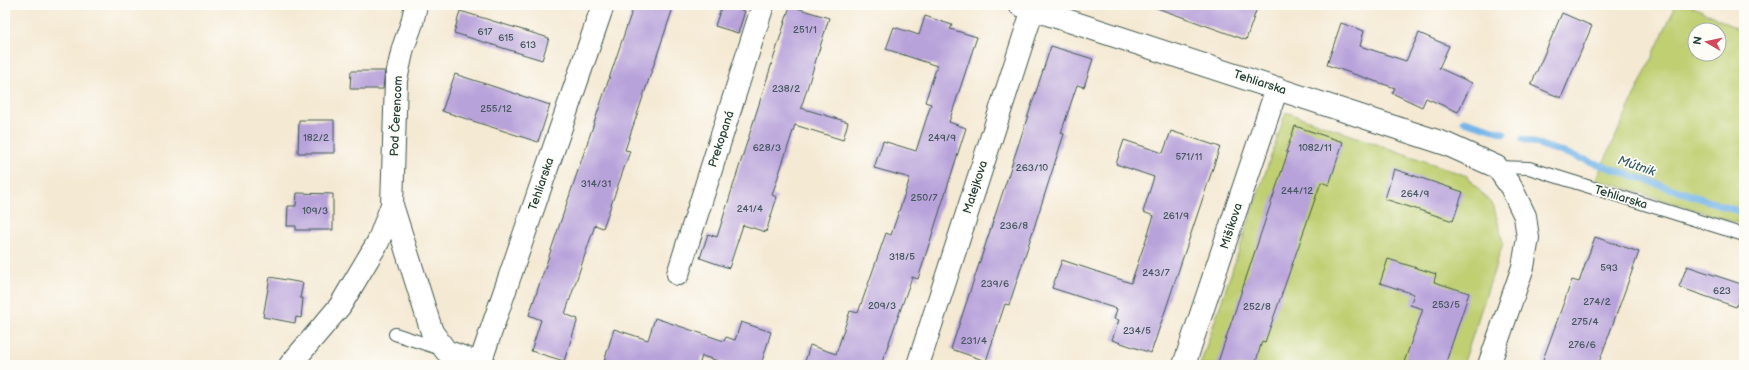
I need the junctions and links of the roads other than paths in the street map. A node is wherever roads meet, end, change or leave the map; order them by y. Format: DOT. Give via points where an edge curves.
graph roads {
  1 [pos="416,5"];
  2 [pos="603,5"];
  3 [pos="763,5"];
  4 [pos="1027,7"];
  5 [pos="1277,88"];
  6 [pos="1497,167"];
  7 [pos="392,205"];
  8 [pos="1744,235"];
  9 [pos="678,274"];
  10 [pos="395,334"];
  11 [pos="446,351"];
  12 [pos="482,364"];
  13 [pos="290,365"];
  14 [pos="918,365"];
  15 [pos="1184,365"];
  16 [pos="1489,365"];
  1 -- 7 [label="street, Pod Čerencom" via="402,48 396,80"];
  2 -- 12 [label="street, Tehliarska"];
  3 -- 9 [label="street, Prekopaná"];
  4 -- 5 [label="street, Tehliarska"];
  4 -- 14 [label="street, Matejkova"];
  5 -- 6 [label="street, Tehliarska" via="1446,144"];
  5 -- 15 [label="street, Mišíkova"];
  6 -- 8 [label="lane, Tehliarska" via="1528,168"];
  6 -- 16 [label="street" via="1525,216 1528,238 1523,267"];
  7 -- 11 [label="street, Pod Čerencom" via="432,332"];
  7 -- 13 [label="street, Pod Čerencom" via="378,242 340,306"];
  10 -- 11 [label="lane"];
  11 -- 12 [label="street"];
}
